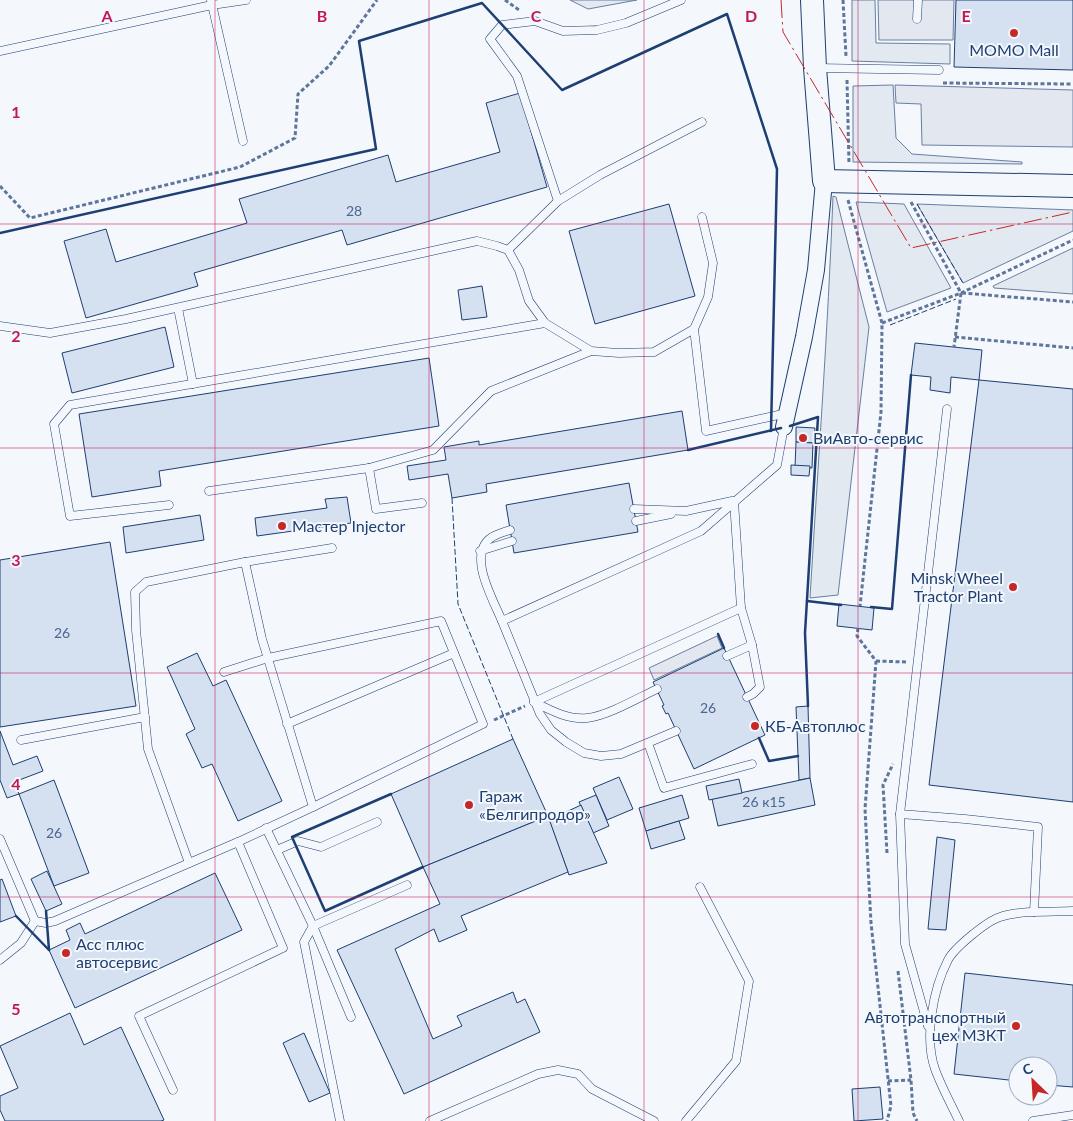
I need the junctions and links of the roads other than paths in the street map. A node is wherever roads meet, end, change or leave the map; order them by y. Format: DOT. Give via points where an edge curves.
graph roads {
  1 [pos="246,0"];
  2 [pos="682,0"];
  3 [pos="812,0"];
  4 [pos="918,0"];
  5 [pos="212,3"];
  6 [pos="917,18"];
  7 [pos="0,51"];
  8 [pos="815,68"];
  9 [pos="939,70"];
  10 [pos="702,122"];
  11 [pos="243,141"];
  12 [pos="824,181"];
  13 [pos="1073,186"];
  14 [pos="558,202"];
  15 [pos="702,217"];
  16 [pos="508,250"];
  17 [pos="178,308"];
  18 [pos="546,324"];
  19 [pos="0,326"];
  20 [pos="694,329"];
  21 [pos="591,352"];
  22 [pos="193,384"];
  23 [pos="947,409"];
  24 [pos="785,420"];
  25 [pos="369,468"];
  26 [pos="208,491"];
  27 [pos="734,501"];
  28 [pos="422,503"];
  29 [pos="169,505"];
  30 [pos="634,509"];
  31 [pos="686,511"];
  32 [pos="636,521"];
  33 [pos="510,530"];
  34 [pos="512,541"];
  35 [pos="332,548"];
  36 [pos="480,551"];
  37 [pos="245,562"];
  38 [pos="741,608"];
  39 [pos="502,621"];
  40 [pos="752,645"];
  41 [pos="454,653"];
  42 [pos="727,656"];
  43 [pos="268,658"];
  44 [pos="224,672"];
  45 [pos="657,690"];
  46 [pos="747,697"];
  47 [pos="534,702"];
  48 [pos="145,717"];
  49 [pos="287,724"];
  50 [pos="676,731"];
  51 [pos="21,740"];
  52 [pos="648,743"];
  53 [pos="752,764"];
  54 [pos="312,807"];
  55 [pos="900,814"];
  56 [pos="377,822"];
  57 [pos="266,828"];
  58 [pos="0,839"];
  59 [pos="238,842"];
  60 [pos="277,850"];
  61 [pos="189,863"];
  62 [pos="407,885"];
  63 [pos="700,887"];
  64 [pos="1073,911"];
  65 [pos="1034,912"];
  66 [pos="35,921"];
  67 [pos="313,926"];
  68 [pos="0,960"];
  69 [pos="351,1017"];
  70 [pos="929,1029"];
  71 [pos="173,1090"];
  72 [pos="1073,1115"];
  73 [pos="340,1121"];
  74 [pos="430,1121"];
  75 [pos="654,1121"];
  76 [pos="686,1121"];
  77 [pos="958,1121"];
  78 [pos="1034,1121"];
  1 -- 5 [label="lane"];
  2 -- 14 [label="lane" via="597,30 563,31 535,21 502,25 490,39 517,76"];
  3 -- 8 [label="street"];
  4 -- 6 [label="lane"];
  5 -- 7 [label="lane"];
  5 -- 11 [label="lane"];
  8 -- 9 [label="lane"];
  8 -- 12 [label="street"];
  10 -- 14 [label="lane" via="600,175"];
  12 -- 13 [label="street"];
  12 -- 24 [label="street" via="816,270"];
  14 -- 16 [label="lane"];
  15 -- 20 [label="lane" via="713,263 708,297"];
  16 -- 17 [label="lane" via="477,241"];
  16 -- 18 [label="lane" via="519,270 529,301"];
  17 -- 19 [label="lane" via="50,333"];
  17 -- 22 [label="lane"];
  18 -- 21 [label="lane"];
  18 -- 22 [label="lane"];
  20 -- 21 [label="lane" via="654,352"];
  20 -- 24 [label="lane" via="706,431"];
  21 -- 25 [label="lane" via="491,391 433,450"];
  22 -- 29 [label="lane" via="70,405 54,424 70,516"];
  23 -- 55 [label="lane"];
  24 -- 27 [label="lane" via="776,465"];
  25 -- 26 [label="lane"];
  25 -- 28 [label="lane" via="376,509"];
  27 -- 31 [label="lane"];
  27 -- 38 [label="lane"];
  27 -- 39 [label="lane" via="701,531"];
  30 -- 31 [label="lane"];
  31 -- 32 [label="lane"];
  33 -- 36 [label="lane" via="490,538"];
  34 -- 36 [label="lane"];
  35 -- 37 [label="lane"];
  36 -- 39 [label="lane" via="480,566"];
  37 -- 43 [label="lane"];
  37 -- 48 [label="lane" via="146,582 135,592"];
  38 -- 40 [label="lane"];
  38 -- 47 [label="lane"];
  39 -- 47 [label="lane"];
  40 -- 42 [label="lane"];
  40 -- 46 [label="lane" via="760,687"];
  41 -- 43 [label="lane" via="440,621"];
  41 -- 49 [label="lane"];
  41 -- 54 [label="lane" via="483,724"];
  43 -- 44 [label="lane"];
  43 -- 49 [label="lane"];
  45 -- 47 [label="lane" via="587,718 553,712"];
  47 -- 52 [label="lane" via="551,730 584,753 601,756 621,754"];
  48 -- 51 [label="lane"];
  48 -- 61 [label="lane" via="148,749"];
  49 -- 54 [label="lane"];
  50 -- 52 [label="lane"];
  52 -- 53 [label="lane" via="664,788"];
  54 -- 57 [label="lane"];
  55 -- 65 [label="lane" via="1038,827"];
  55 -- 70 [label="lane" via="905,944"];
  56 -- 60 [label="lane" via="322,847 298,840"];
  57 -- 59 [label="lane"];
  57 -- 60 [label="lane"];
  58 -- 66 [label="lane"];
  59 -- 61 [label="lane"];
  59 -- 71 [label="lane" via="283,948 139,1016"];
  60 -- 67 [label="lane"];
  61 -- 66 [label="lane" via="55,921"];
  62 -- 67 [label="lane"];
  63 -- 76 [label="lane" via="749,981 736,1061"];
  64 -- 65 [label="lane"];
  65 -- 70 [label="lane" via="1000,917 971,936 948,959"];
  66 -- 68 [label="lane" via="21,943"];
  67 -- 69 [label="lane"];
  67 -- 73 [label="lane" via="304,942"];
  70 -- 77 [label="lane" via="934,1068"];
  72 -- 78 [label="lane"];
  74 -- 75 [label="lane" via="538,1074 558,1070 578,1074 592,1089"];
}
